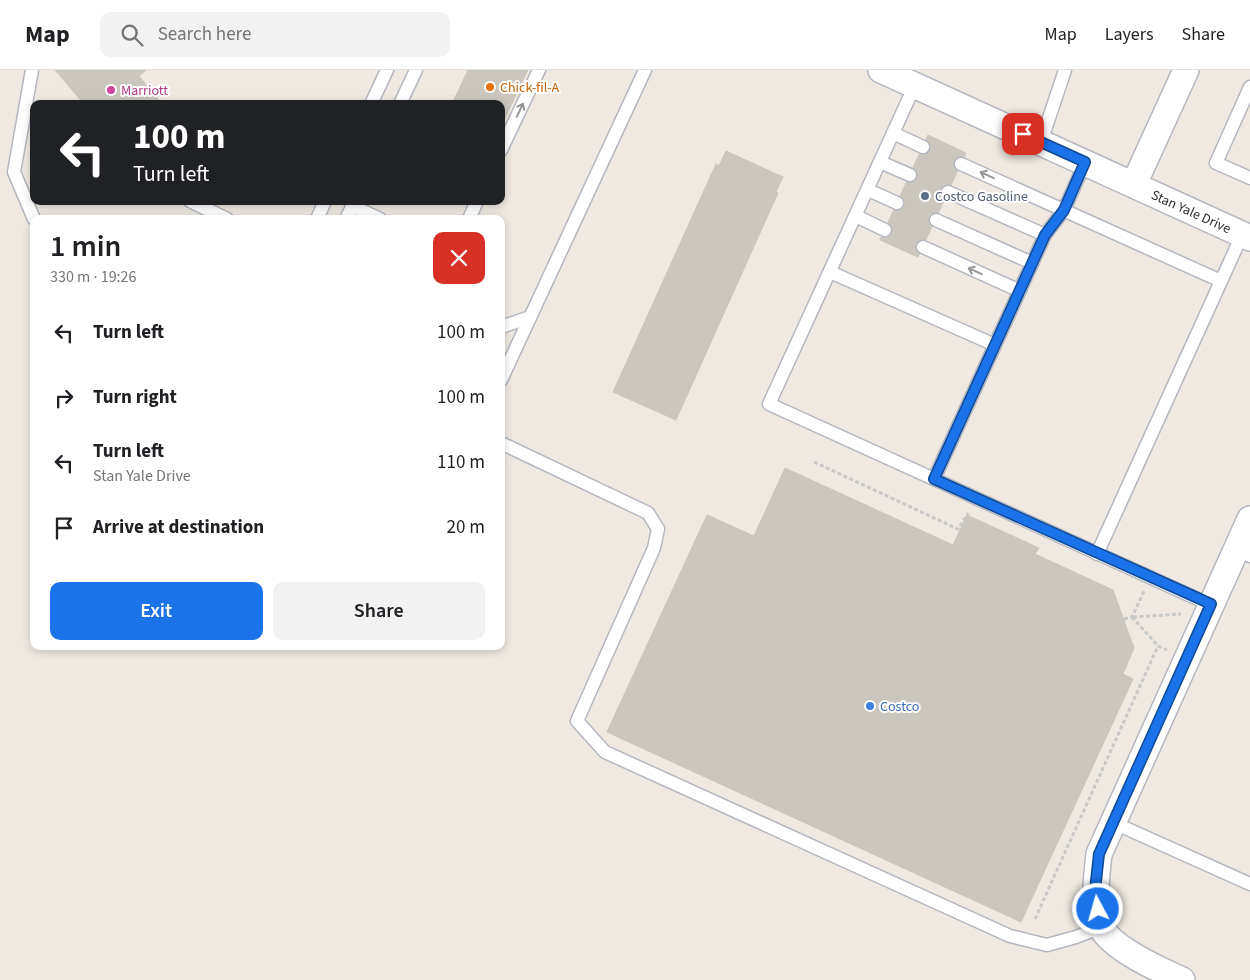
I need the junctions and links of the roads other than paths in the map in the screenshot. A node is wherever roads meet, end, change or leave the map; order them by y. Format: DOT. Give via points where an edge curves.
graph roads {
  1 [pos="32,70"];
  2 [pos="387,70"];
  3 [pos="416,70"];
  4 [pos="539,70"];
  5 [pos="645,70"];
  6 [pos="881,70"];
  7 [pos="1065,70"];
  8 [pos="1186,70"];
  9 [pos="915,86"];
  10 [pos="1250,87"];
  11 [pos="373,100"];
  12 [pos="402,100"];
  13 [pos="893,133"];
  14 [pos="505,142"];
  15 [pos="1040,142"];
  16 [pos="923,147"];
  17 [pos="880,162"];
  18 [pos="1085,162"];
  19 [pos="961,164"];
  20 [pos="910,175"];
  21 [pos="1250,178"];
  22 [pos="1134,184"];
  23 [pos="868,190"];
  24 [pos="948,192"];
  25 [pos="897,203"];
  26 [pos="198,205"];
  27 [pos="355,205"];
  28 [pos="1064,210"];
  29 [pos="32,215"];
  30 [pos="219,215"];
  31 [pos="373,215"];
  32 [pos="856,216"];
  33 [pos="936,220"];
  34 [pos="885,230"];
  35 [pos="1045,235"];
  36 [pos="1246,236"];
  37 [pos="923,247"];
  38 [pos="1032,263"];
  39 [pos="830,272"];
  40 [pos="1221,281"];
  41 [pos="1020,291"];
  42 [pos="530,316"];
  43 [pos="505,325"];
  44 [pos="995,345"];
  45 [pos="505,371"];
  46 [pos="505,445"];
  47 [pos="934,479"];
  48 [pos="1250,519"];
  49 [pos="1243,553"];
  50 [pos="1097,554"];
  51 [pos="1211,604"];
  52 [pos="1112,822"];
  53 [pos="1250,884"];
  54 [pos="1101,928"];
  55 [pos="1166,977"];
  1 -- 29 [label="lane" via="14,172"];
  2 -- 11 [label="lane"];
  3 -- 12 [label="lane"];
  14 -- 4 [label="lane, one-way"];
  5 -- 42 [label="lane"];
  6 -- 9 [label="street, Stan Yale Drive"];
  7 -- 15 [label="lane"];
  8 -- 22 [label="street"];
  9 -- 13 [label="lane"];
  9 -- 15 [label="street, Stan Yale Drive"];
  10 -- 21 [label="lane" via="1216,163"];
  13 -- 16 [label="lane"];
  13 -- 17 [label="lane"];
  15 -- 18 [label="street, Stan Yale Drive"];
  17 -- 20 [label="lane"];
  17 -- 23 [label="lane"];
  18 -- 22 [label="street, Stan Yale Drive"];
  18 -- 28 [label="lane"];
  28 -- 19 [label="lane, one-way"];
  22 -- 36 [label="street, Stan Yale Drive"];
  23 -- 25 [label="lane"];
  23 -- 32 [label="lane"];
  24 -- 35 [label="lane"];
  26 -- 30 [label="lane"];
  27 -- 31 [label="lane"];
  28 -- 35 [label="lane"];
  28 -- 40 [label="lane"];
  32 -- 34 [label="lane"];
  32 -- 39 [label="lane"];
  33 -- 38 [label="lane"];
  35 -- 38 [label="lane"];
  36 -- 40 [label="lane"];
  41 -- 37 [label="lane, one-way"];
  38 -- 41 [label="lane"];
  39 -- 44 [label="lane"];
  39 -- 47 [label="lane" via="769,404"];
  40 -- 50 [label="lane"];
  41 -- 44 [label="lane"];
  42 -- 43 [label="lane"];
  42 -- 45 [label="lane"];
  44 -- 47 [label="lane"];
  46 -- 54 [label="lane" via="648,513 658,529 654,548 577,722 605,752 1010,936 1047,945"];
  47 -- 50 [label="lane"];
  48 -- 49 [label="street"];
  49 -- 51 [label="street"];
  50 -- 51 [label="lane"];
  51 -- 52 [label="street"];
  52 -- 53 [label="lane"];
  52 -- 54 [label="street" via="1099,854 1095,890"];
  54 -- 55 [label="street" via="1123,950"];
}
